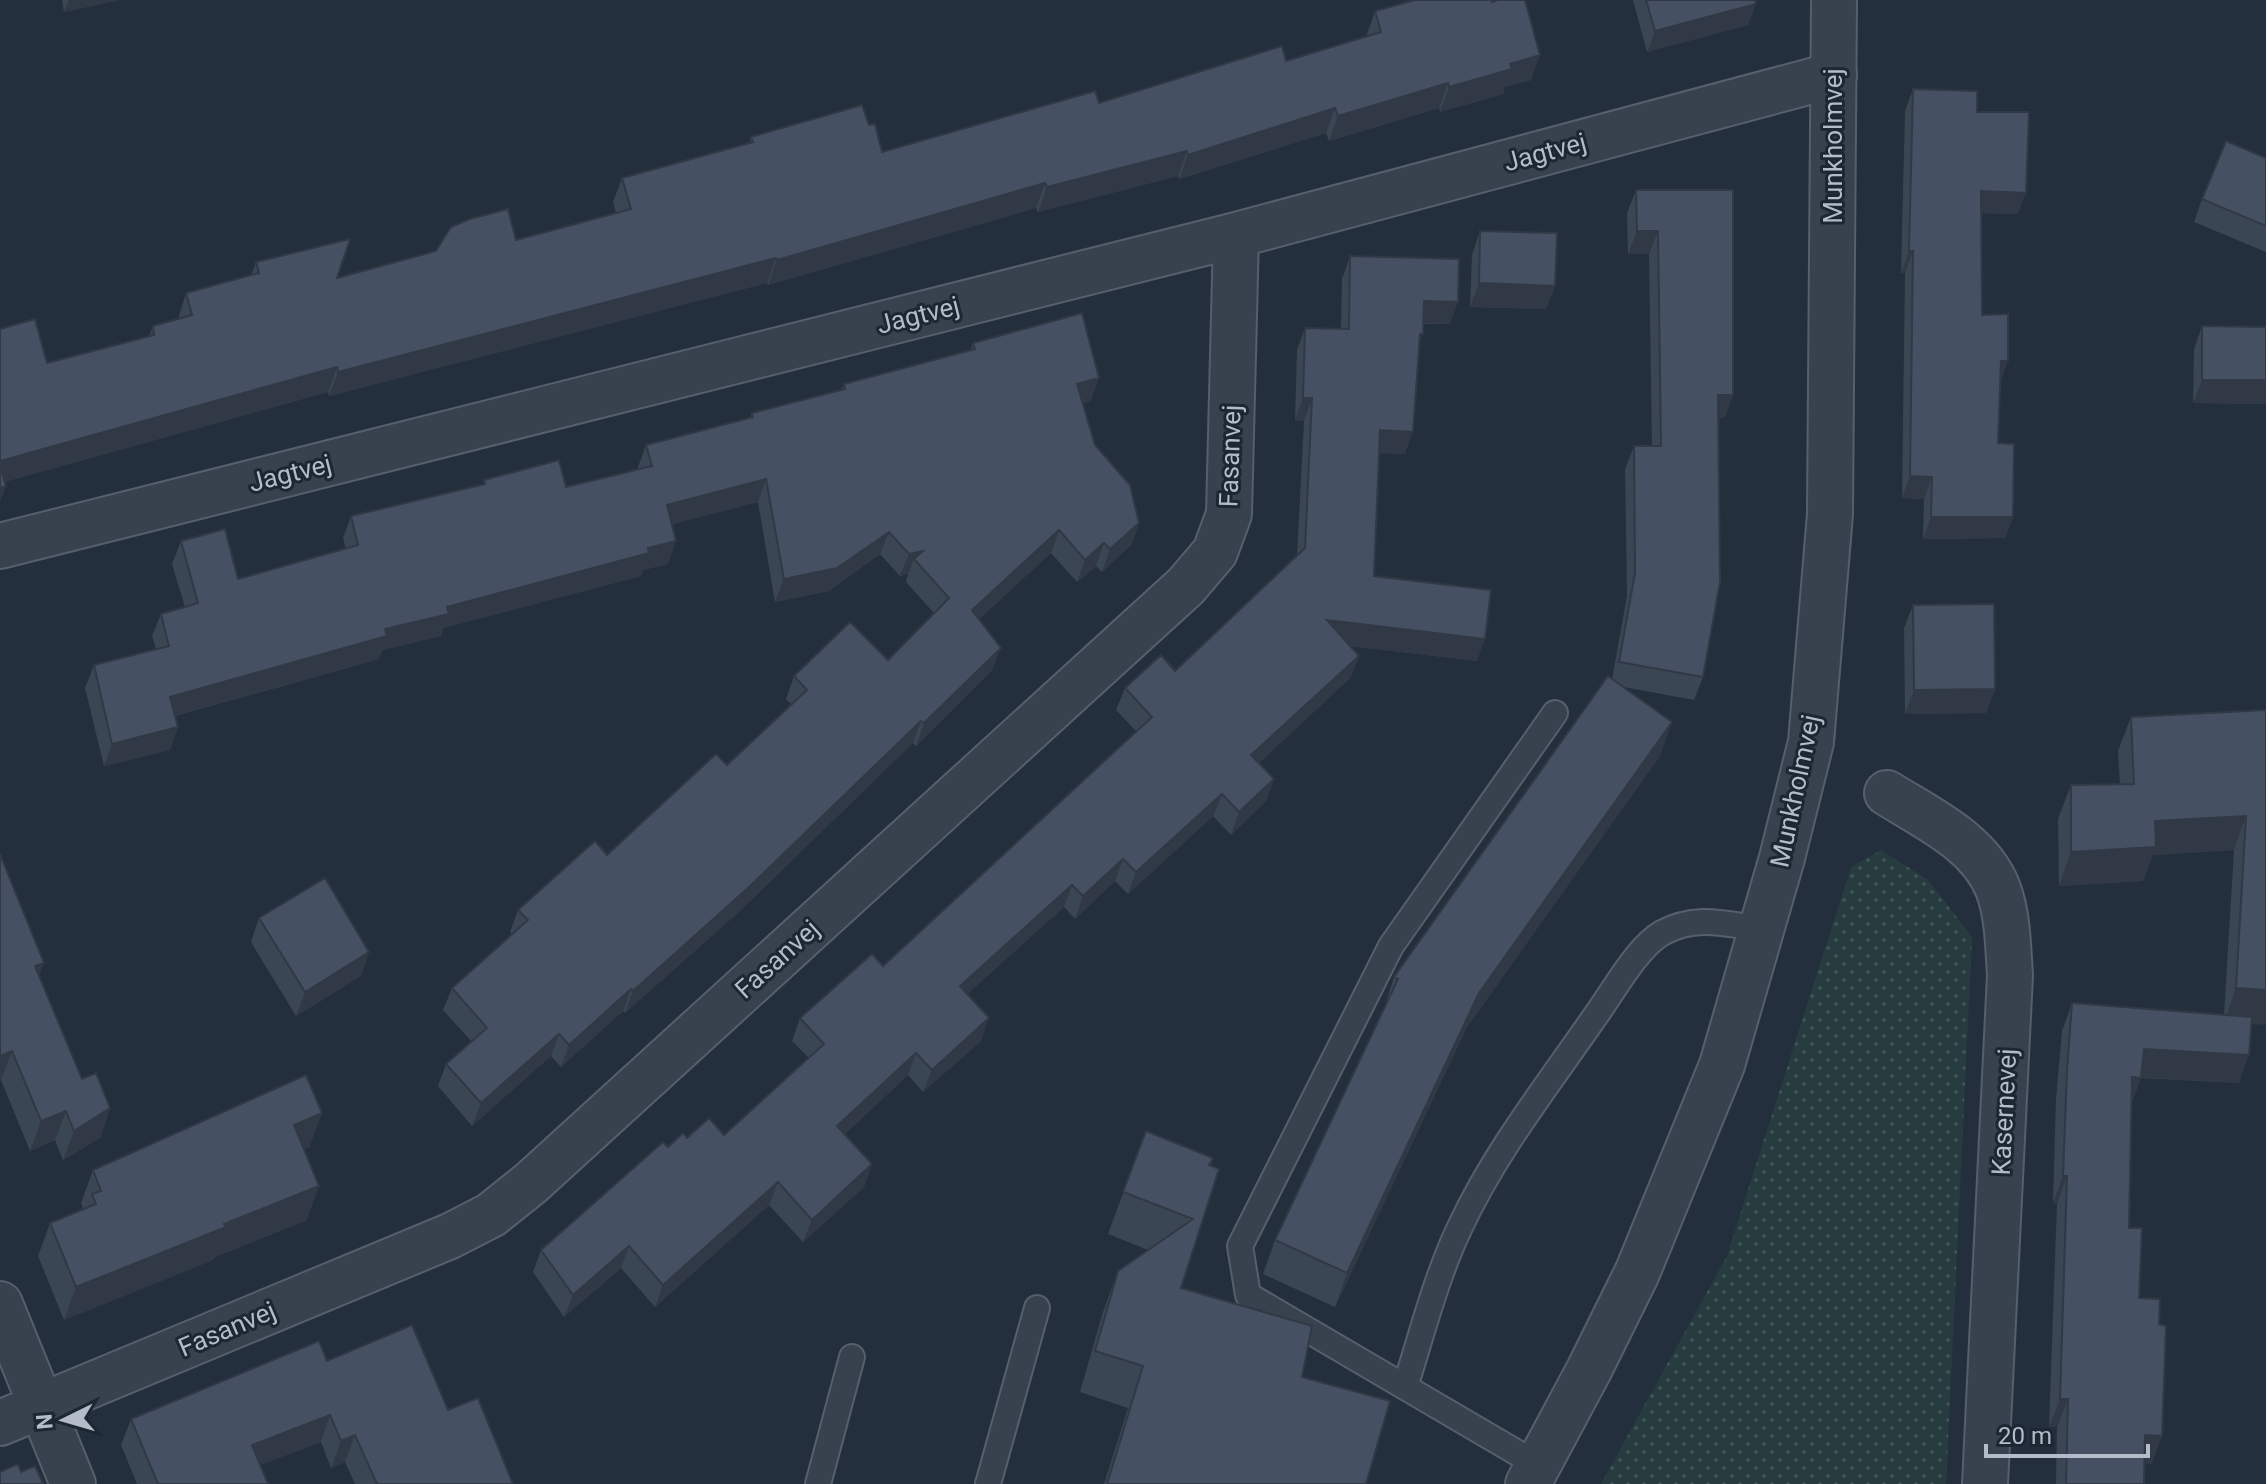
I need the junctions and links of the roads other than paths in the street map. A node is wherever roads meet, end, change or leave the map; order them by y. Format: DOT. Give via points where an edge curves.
graph roads {
  1 [pos="1834,0"];
  2 [pos="1834,75"];
  3 [pos="1236,235"];
  4 [pos="0,546"];
  5 [pos="1555,713"];
  6 [pos="1887,793"];
  7 [pos="1762,929"];
  8 [pos="0,1304"];
  9 [pos="1037,1308"];
  10 [pos="852,1357"];
  11 [pos="1405,1387"];
  12 [pos="42,1405"];
  13 [pos="0,1423"];
  14 [pos="1533,1474"];
  15 [pos="73,1484"];
  16 [pos="818,1484"];
  17 [pos="988,1484"];
  18 [pos="1985,1484"];
  1 -- 2 [label="street, Munkholmvej"];
  2 -- 3 [label="street, Jagtvej"];
  2 -- 7 [label="street, Munkholmvej" via="1829,529 1811,742"];
  3 -- 4 [label="street, Jagtvej"];
  3 -- 12 [label="street, Fasanvej" via="1229,514 1215,552 1186,586 491,1215"];
  5 -- 11 [label="lane" via="1391,946 1240,1246 1248,1295"];
  6 -- 18 [label="street, Kasernevej" via="1967,846 1997,888 2004,917 2010,975"];
  7 -- 11 [label="lane" via="1690,922 1660,934 1633,963 1473,1200 1446,1258"];
  7 -- 14 [label="street, Munkholmvej" via="1722,1065 1659,1221"];
  8 -- 12 [label="street"];
  9 -- 17 [label="lane"];
  10 -- 16 [label="lane"];
  11 -- 14 [label="lane"];
  12 -- 13 [label="street, Fasanvej"];
  12 -- 15 [label="street"];
}
